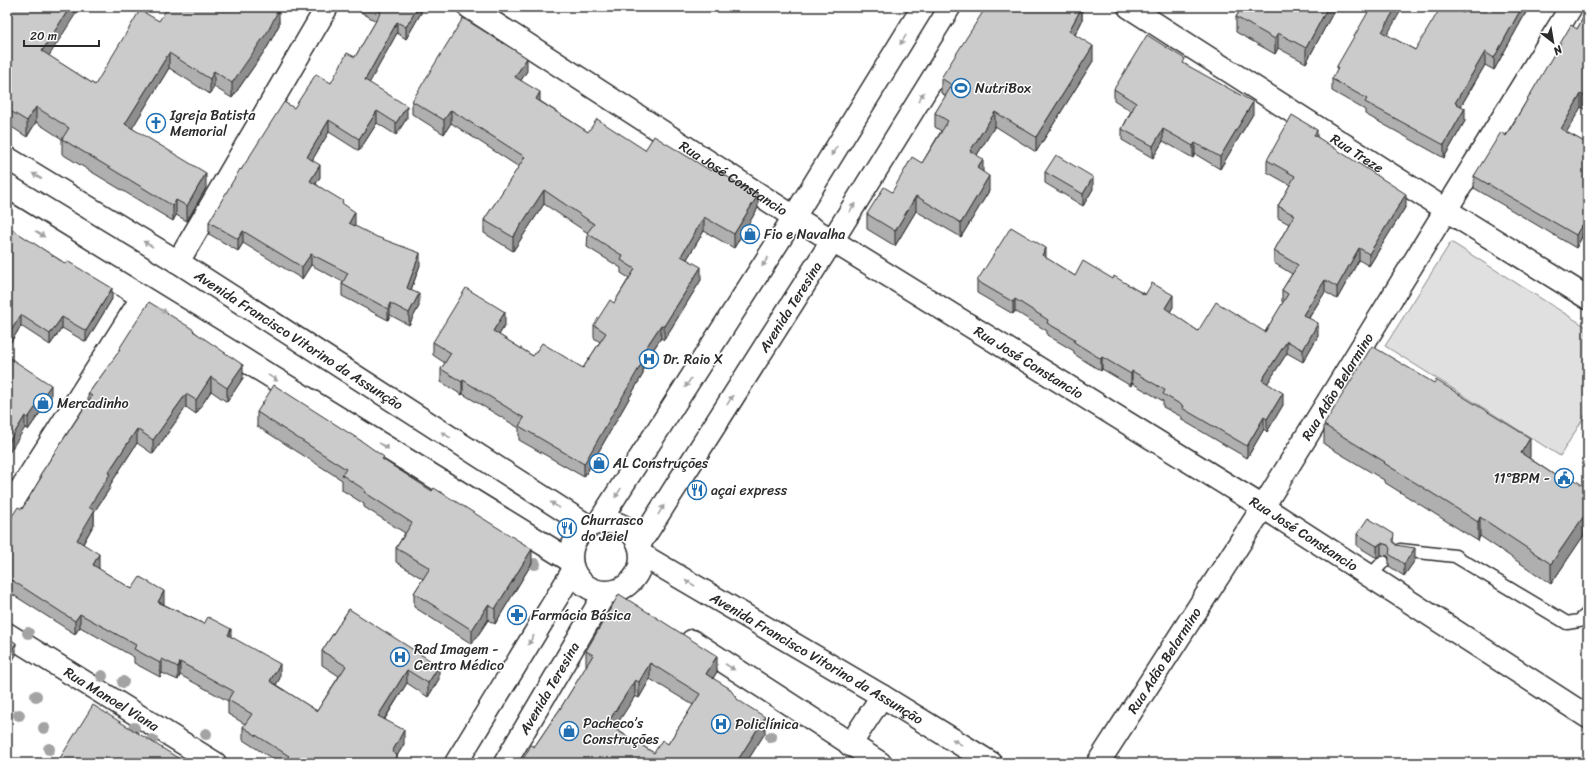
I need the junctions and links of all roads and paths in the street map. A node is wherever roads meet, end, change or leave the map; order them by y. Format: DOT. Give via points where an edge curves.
graph roads {
  1 [pos="327,7"];
  2 [pos="469,7"];
  3 [pos="923,7"];
  4 [pos="977,7"];
  5 [pos="1129,7"];
  6 [pos="1571,7"];
  7 [pos="7,158"];
  8 [pos="1446,210"];
  9 [pos="7,214"];
  10 [pos="794,217"];
  11 [pos="832,241"];
  12 [pos="178,262"];
  13 [pos="142,298"];
  14 [pos="1588,298"];
  15 [pos="1263,507"];
  16 [pos="7,511"];
  17 [pos="594,524"];
  18 [pos="641,549"];
  19 [pos="1400,550"];
  20 [pos="572,566"];
  21 [pos="610,592"];
  22 [pos="635,604"];
  23 [pos="1588,612"];
  24 [pos="674,630"];
  25 [pos="7,634"];
  26 [pos="882,696"];
  27 [pos="1588,717"];
  28 [pos="850,745"];
  29 [pos="215,763"];
  30 [pos="456,763"];
  31 [pos="505,763"];
  32 [pos="880,763"];
  33 [pos="991,763"];
  34 [pos="1098,763"];
  1 -- 12 [label="main road"];
  2 -- 10 [label="main road, Rua José Constancio"];
  3 -- 10 [label="main road, one-way"];
  11 -- 4 [label="main road, Avenida Teresina, one-way"];
  5 -- 8 [label="main road, Rua Treze"];
  6 -- 8 [label="main road, Rua Adão Belarmino"];
  12 -- 7 [label="main road, Avenida Francisco Vitorino da Assunção, one-way"];
  8 -- 14 [label="main road, Rua Treze"];
  8 -- 15 [label="main road, Rua Adão Belarmino"];
  9 -- 13 [label="main road, one-way"];
  10 -- 11 [label="main road, Rua José Constancio"];
  10 -- 17 [label="main road, one-way"];
  11 -- 15 [label="main road, Rua José Constancio"];
  18 -- 11 [label="main road, Avenida Teresina, one-way"];
  17 -- 12 [label="main road, Avenida Francisco Vitorino da Assunção, one-way"];
  13 -- 16 [label="main road"];
  13 -- 20 [label="main road, one-way"];
  15 -- 27 [label="main road, Rua José Constancio" via="1376,569"];
  15 -- 34 [label="main road, Rua Adão Belarmino"];
  17 -- 18 [label="main road" via="612,522 623,525 633,533"];
  17 -- 20 [label="main road" via="580,533 574,541 571,551"];
  18 -- 21 [label="main road" via="641,567 636,578 627,586"];
  26 -- 18 [label="main road, Avenida Francisco Vitorino da Assunção, one-way"];
  19 -- 23 [label="lane" via="1455,556 1567,623 1579,621"];
  20 -- 21 [label="main road" via="581,582 592,590"];
  20 -- 30 [label="main road, one-way"];
  21 -- 22 [label="main road"];
  21 -- 31 [label="main road, Avenida Teresina"];
  24 -- 28 [label="main road, one-way"];
  25 -- 29 [label="main road, Rua Manoel Viana"];
  26 -- 28 [label="main road"];
  33 -- 26 [label="main road, Avenida Francisco Vitorino da Assunção, one-way"];
  28 -- 32 [label="main road"];
}
